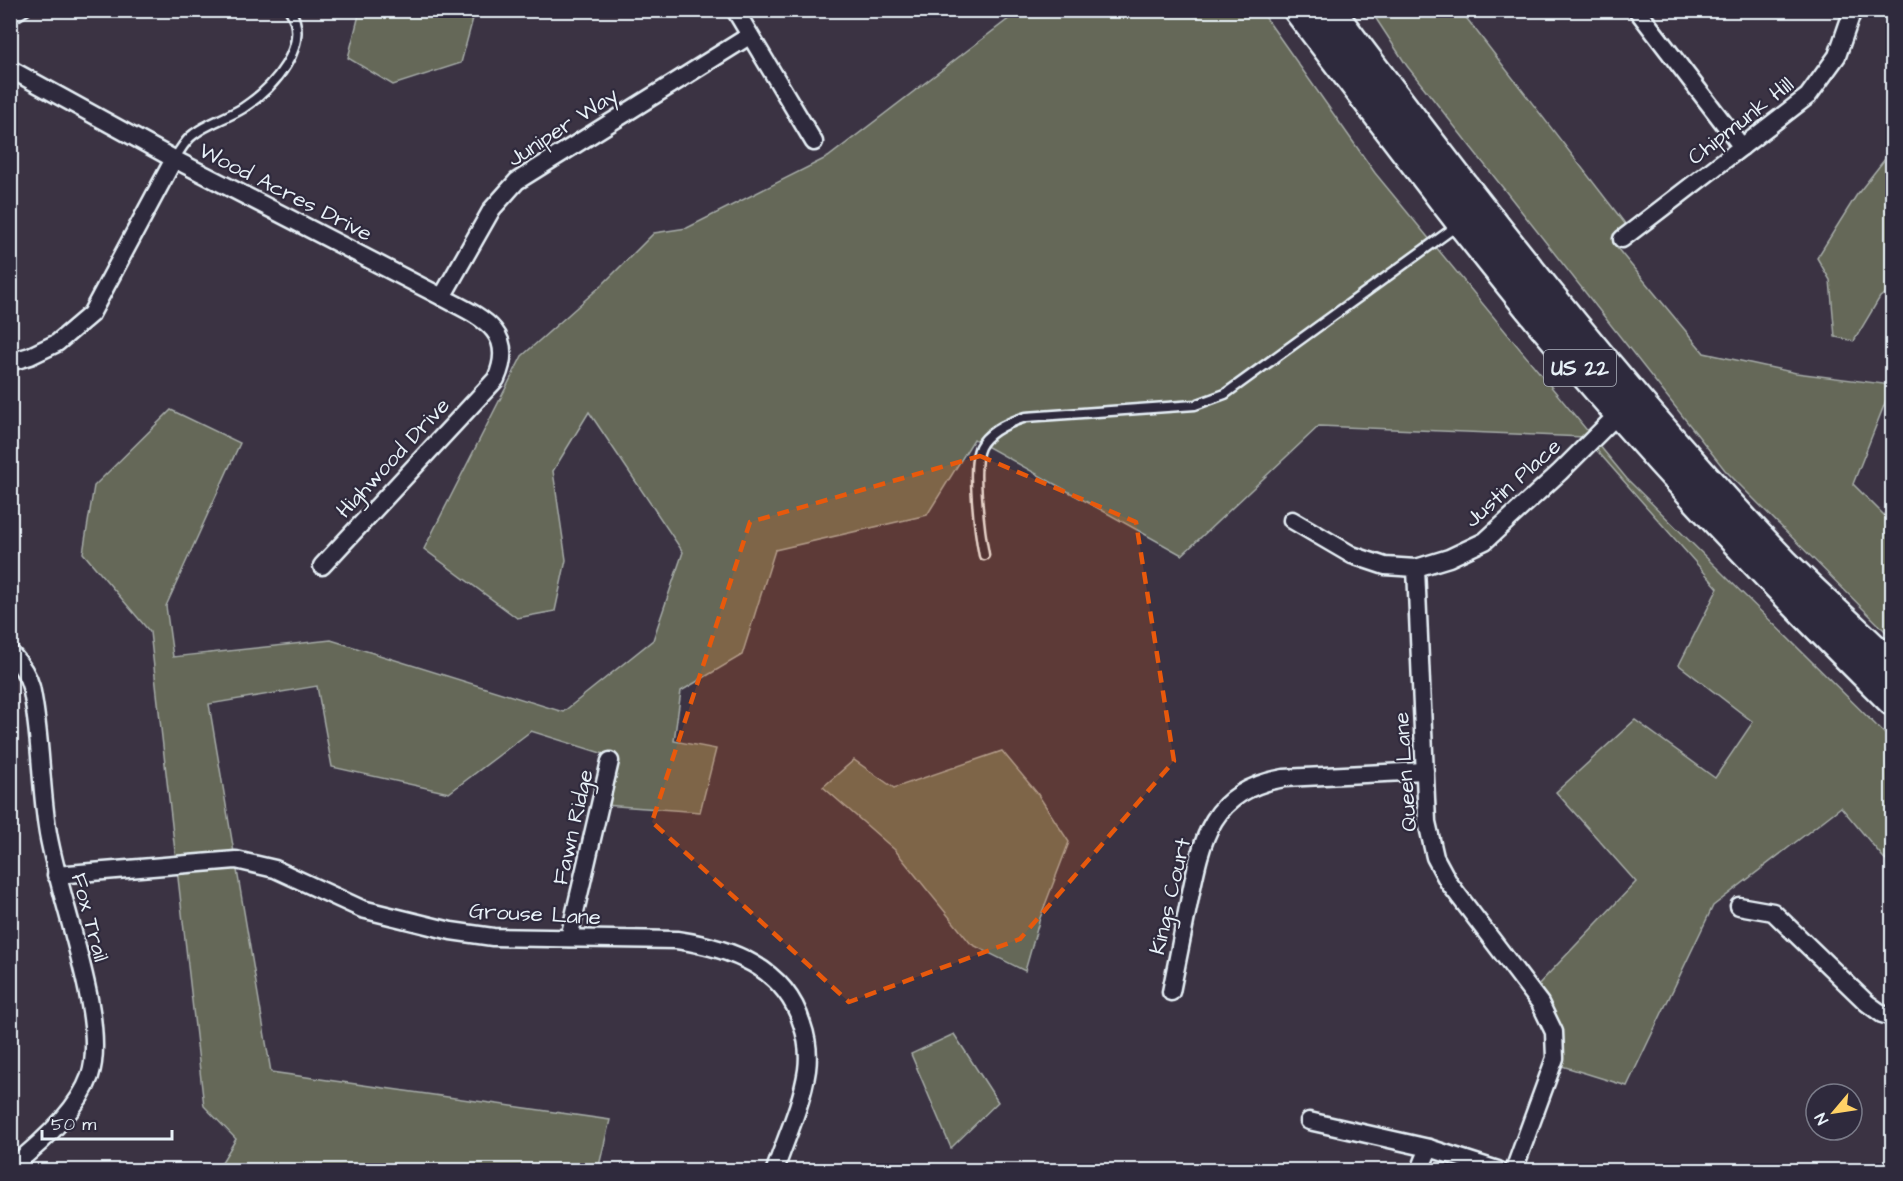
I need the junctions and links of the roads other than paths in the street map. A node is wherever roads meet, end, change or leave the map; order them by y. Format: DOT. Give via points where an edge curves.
graph roads {
  1 [pos="26,10"];
  2 [pos="290,10"];
  3 [pos="735,10"];
  4 [pos="1298,10"];
  5 [pos="1330,10"];
  6 [pos="1637,10"];
  7 [pos="1853,10"];
  8 [pos="10,20"];
  9 [pos="749,36"];
  10 [pos="10,69"];
  11 [pos="814,142"];
  12 [pos="1742,147"];
  13 [pos="174,159"];
  14 [pos="1461,223"];
  15 [pos="1622,239"];
  16 [pos="442,297"];
  17 [pos="10,362"];
  18 [pos="496,379"];
  19 [pos="1618,413"];
  20 [pos="1292,520"];
  21 [pos="984,555"];
  22 [pos="322,566"];
  23 [pos="1416,568"];
  24 [pos="10,652"];
  25 [pos="1893,666"];
  26 [pos="1893,701"];
  27 [pos="610,761"];
  28 [pos="1425,771"];
  29 [pos="56,875"];
  30 [pos="1740,906"];
  31 [pos="569,938"];
  32 [pos="1171,992"];
  33 [pos="1893,1017"];
  34 [pos="1309,1120"];
  35 [pos="1429,1149"];
  36 [pos="10,1168"];
  37 [pos="775,1170"];
  38 [pos="1420,1170"];
  39 [pos="1498,1170"];
  40 [pos="1514,1170"];
  1 -- 8 [label="lane"];
  2 -- 13 [label="lane" via="298,35 286,65 250,103 192,136"];
  3 -- 9 [label="street"];
  4 -- 14 [label="highway, US 22"];
  5 -- 25 [label="highway, US 22" via="1478,207 1636,399 1786,564"];
  6 -- 12 [label="street"];
  7 -- 12 [label="street, Chipmunk Hill" via="1837,56 1819,83 1796,107"];
  9 -- 11 [label="street"];
  9 -- 16 [label="street, Juniper Way" via="517,181 492,209"];
  10 -- 13 [label="street, Wood Acres Drive"];
  12 -- 15 [label="street, Chipmunk Hill"];
  13 -- 16 [label="street, Wood Acres Drive"];
  13 -- 17 [label="street" via="91,314 57,343"];
  14 -- 19 [label="highway, US 22"];
  14 -- 21 [label="lane" via="1225,393 1195,405 1026,417 1004,424 980,447 976,468"];
  16 -- 18 [label="street, Wood Acres Drive" via="482,318 494,329 503,358"];
  18 -- 22 [label="street, Highwood Drive"];
  19 -- 23 [label="street, Justin Place" via="1485,541"];
  19 -- 26 [label="highway, US 22" via="1798,608"];
  20 -- 23 [label="street, Justin Place" via="1352,555 1385,566"];
  23 -- 28 [label="street, Queen Lane"];
  24 -- 29 [label="street, Fox Trail" via="30,684 46,827"];
  27 -- 31 [label="street, Fawn Ridge"];
  28 -- 32 [label="street, Kings Court" via="1284,778 1265,782 1231,800 1206,831 1198,853"];
  28 -- 40 [label="street, Queen Lane" via="1427,822 1435,857 1449,883 1540,1003 1554,1032 1555,1058"];
  29 -- 31 [label="street, Grouse Lane" via="236,860 274,869 362,909 451,931 493,937"];
  29 -- 36 [label="street, Fox Trail" via="87,992 95,1035 94,1059 76,1105 41,1143"];
  30 -- 33 [label="street" via="1773,912 1867,1003"];
  31 -- 37 [label="street, Grouse Lane" via="706,944 745,958 781,985 799,1014 808,1059"];
  34 -- 35 [label="street"];
  35 -- 38 [label="street"];
  35 -- 39 [label="street"];
}
